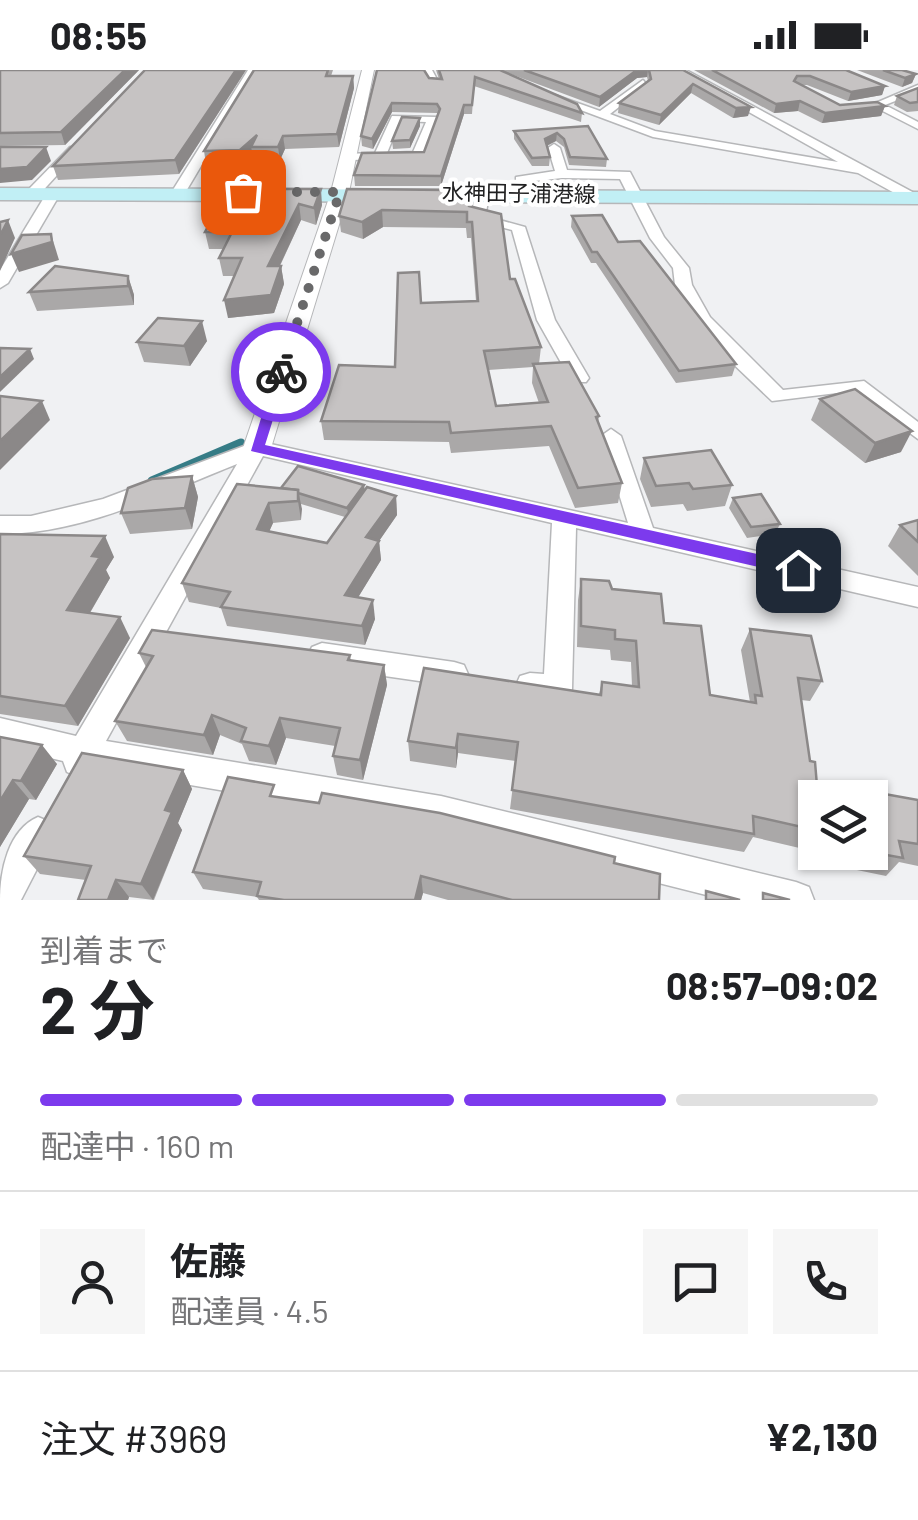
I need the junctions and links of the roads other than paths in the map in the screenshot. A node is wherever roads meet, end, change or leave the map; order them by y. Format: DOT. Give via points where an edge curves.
graph roads {
  1 [pos="253,70"];
  2 [pos="368,70"];
  3 [pos="426,70"];
  4 [pos="680,70"];
  5 [pos="436,83"];
  6 [pos="643,83"];
  7 [pos="884,88"];
  8 [pos="918,88"];
  9 [pos="536,91"];
  10 [pos="900,94"];
  11 [pos="876,105"];
  12 [pos="860,107"];
  13 [pos="602,115"];
  14 [pos="918,126"];
  15 [pos="84,139"];
  16 [pos="554,148"];
  17 [pos="53,153"];
  18 [pos="71,153"];
  19 [pos="348,157"];
  20 [pos="380,157"];
  21 [pos="865,170"];
  22 [pos="562,174"];
  23 [pos="521,180"];
  24 [pos="340,192"];
  25 [pos="483,192"];
  26 [pos="178,193"];
  27 [pos="0,194"];
  28 [pos="32,194"];
  29 [pos="53,194"];
  30 [pos="636,194"];
  31 [pos="916,198"];
  32 [pos="0,283"];
  33 [pos="579,378"];
  34 [pos="918,432"];
  35 [pos="610,436"];
  36 [pos="256,448"];
  37 [pos="564,518"];
  38 [pos="0,524"];
  39 [pos="644,537"];
  40 [pos="918,597"];
  41 [pos="150,630"];
  42 [pos="189,636"];
  43 [pos="286,650"];
  44 [pos="0,732"];
  45 [pos="83,752"];
  46 [pos="2,900"];
  47 [pos="796,900"];
  1 -- 26 [label="street"];
  2 -- 19 [label="street"];
  3 -- 5 [label="street"];
  4 -- 21 [label="street"];
  6 -- 13 [label="street"];
  7 -- 10 [label="street"];
  8 -- 10 [label="street"];
  9 -- 13 [label="street"];
  10 -- 11 [label="street"];
  11 -- 12 [label="street"];
  11 -- 14 [label="street"];
  13 -- 21 [label="street" via="652,134"];
  15 -- 18 [label="street"];
  16 -- 22 [label="street"];
  17 -- 18 [label="street"];
  18 -- 28 [label="street"];
  19 -- 20 [label="street"];
  19 -- 24 [label="street"];
  20 -- 20 [label="street" via="396,118 433,118 418,156"];
  21 -- 31 [label="street"];
  22 -- 23 [label="street"];
  22 -- 30 [label="street" via="625,175"];
  24 -- 25 [label="main road, 水神田子浦港線"];
  24 -- 26 [label="main road, 水神田子浦港線"];
  24 -- 36 [label="street"];
  25 -- 30 [label="main road, 水神田子浦港線"];
  25 -- 33 [label="street" via="477,218 518,227 546,320"];
  26 -- 29 [label="main road, 水神田子浦港線"];
  27 -- 28 [label="main road, 水神田子浦港線"];
  28 -- 29 [label="main road, 水神田子浦港線"];
  29 -- 32 [label="street"];
  30 -- 31 [label="main road, 水神田子浦港線"];
  30 -- 34 [label="street" via="680,268 680,285 730,353 779,397 858,386"];
  35 -- 39 [label="street"];
  36 -- 37 [label="street"];
  36 -- 38 [label="street" via="108,506 32,525"];
  36 -- 41 [label="street"];
  37 -- 39 [label="street"];
  37 -- 43 [label="street" via="558,689"];
  39 -- 40 [label="street"];
  41 -- 42 [label="street"];
  41 -- 45 [label="street"];
  44 -- 45 [label="street"];
  45 -- 46 [label="street"];
  45 -- 47 [label="street" via="441,812"];
}
